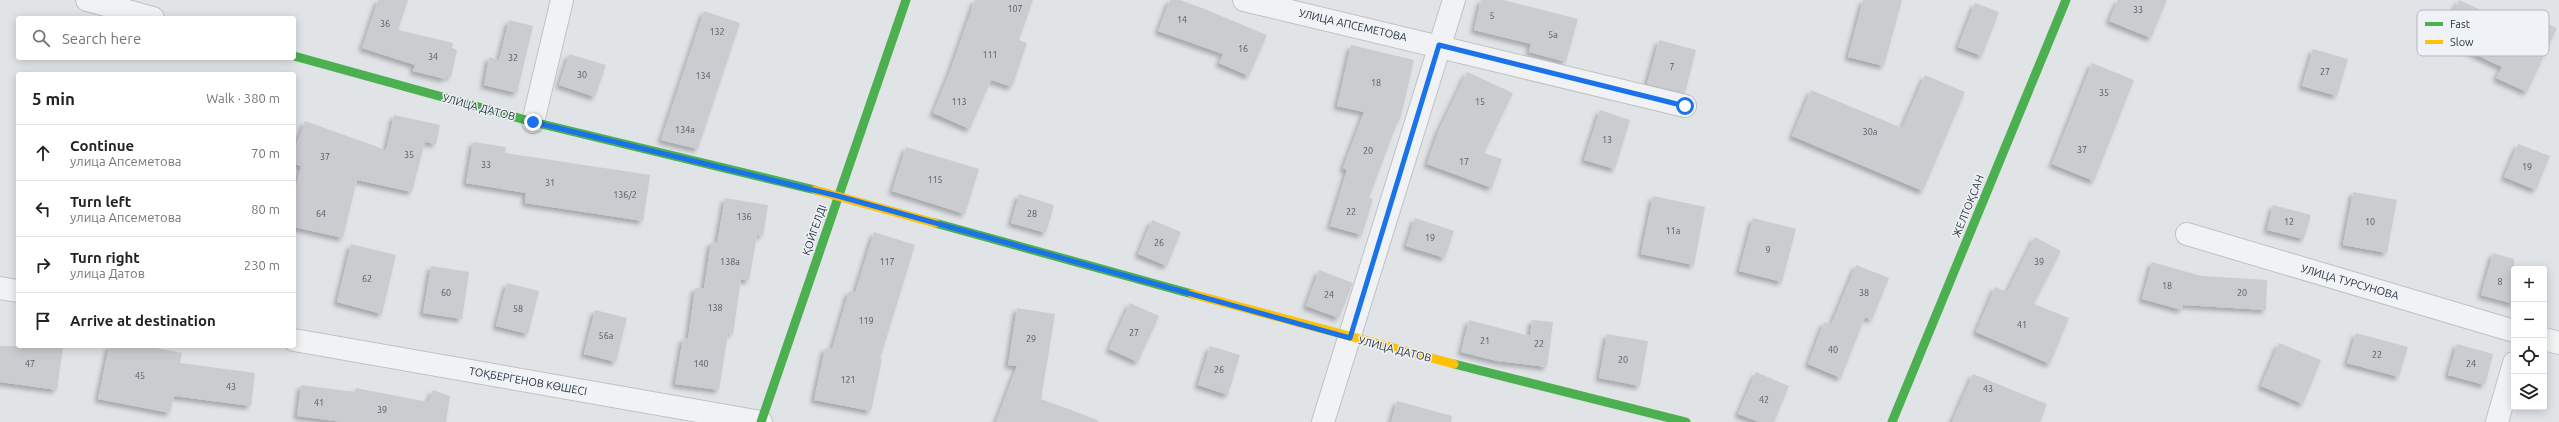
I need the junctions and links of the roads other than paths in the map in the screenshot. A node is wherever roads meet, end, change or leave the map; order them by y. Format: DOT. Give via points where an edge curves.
graph roads {
  1 [pos="91,0"];
  2 [pos="562,0"];
  3 [pos="906,0"];
  4 [pos="1244,0"];
  5 [pos="1454,0"];
  6 [pos="2066,0"];
  7 [pos="146,16"];
  8 [pos="1439,45"];
  9 [pos="296,57"];
  10 [pos="1685,106"];
  11 [pos="533,122"];
  12 [pos="838,196"];
  13 [pos="2187,234"];
  14 [pos="0,288"];
  15 [pos="16,291"];
  16 [pos="2511,330"];
  17 [pos="1350,338"];
  18 [pos="296,340"];
  19 [pos="2547,340"];
  20 [pos="2559,343"];
  21 [pos="2511,373"];
  22 [pos="761,422"];
  23 [pos="1323,422"];
  24 [pos="1686,422"];
  25 [pos="1892,422"];
  26 [pos="2497,422"];
  1 -- 7 [label="street"];
  2 -- 11 [label="street"];
  3 -- 12 [label="street, ҚОЙГЕЛДІ"];
  4 -- 8 [label="street, УЛИЦА АПСЕМЕТОВА"];
  5 -- 8 [label="street"];
  6 -- 25 [label="street, ЖЕЛТОҚСАН"];
  8 -- 10 [label="street, УЛИЦА АПСЕМЕТОВА"];
  8 -- 17 [label="street"];
  9 -- 11 [label="street, УЛИЦА ДАТОВ"];
  11 -- 12 [label="street, УЛИЦА ДАТОВ"];
  12 -- 17 [label="street, УЛИЦА ДАТОВ"];
  12 -- 22 [label="street, ҚОЙГЕЛДІ"];
  13 -- 16 [label="street, УЛИЦА ТУРСУНОВА"];
  14 -- 15 [label="street"];
  17 -- 23 [label="street"];
  17 -- 24 [label="street, УЛИЦА ДАТОВ"];
  18 -- 22 [label="street, ТОҚБЕРГЕНОВ КӨШЕСІ"];
  19 -- 20 [label="street"];
  21 -- 26 [label="street"];
}
